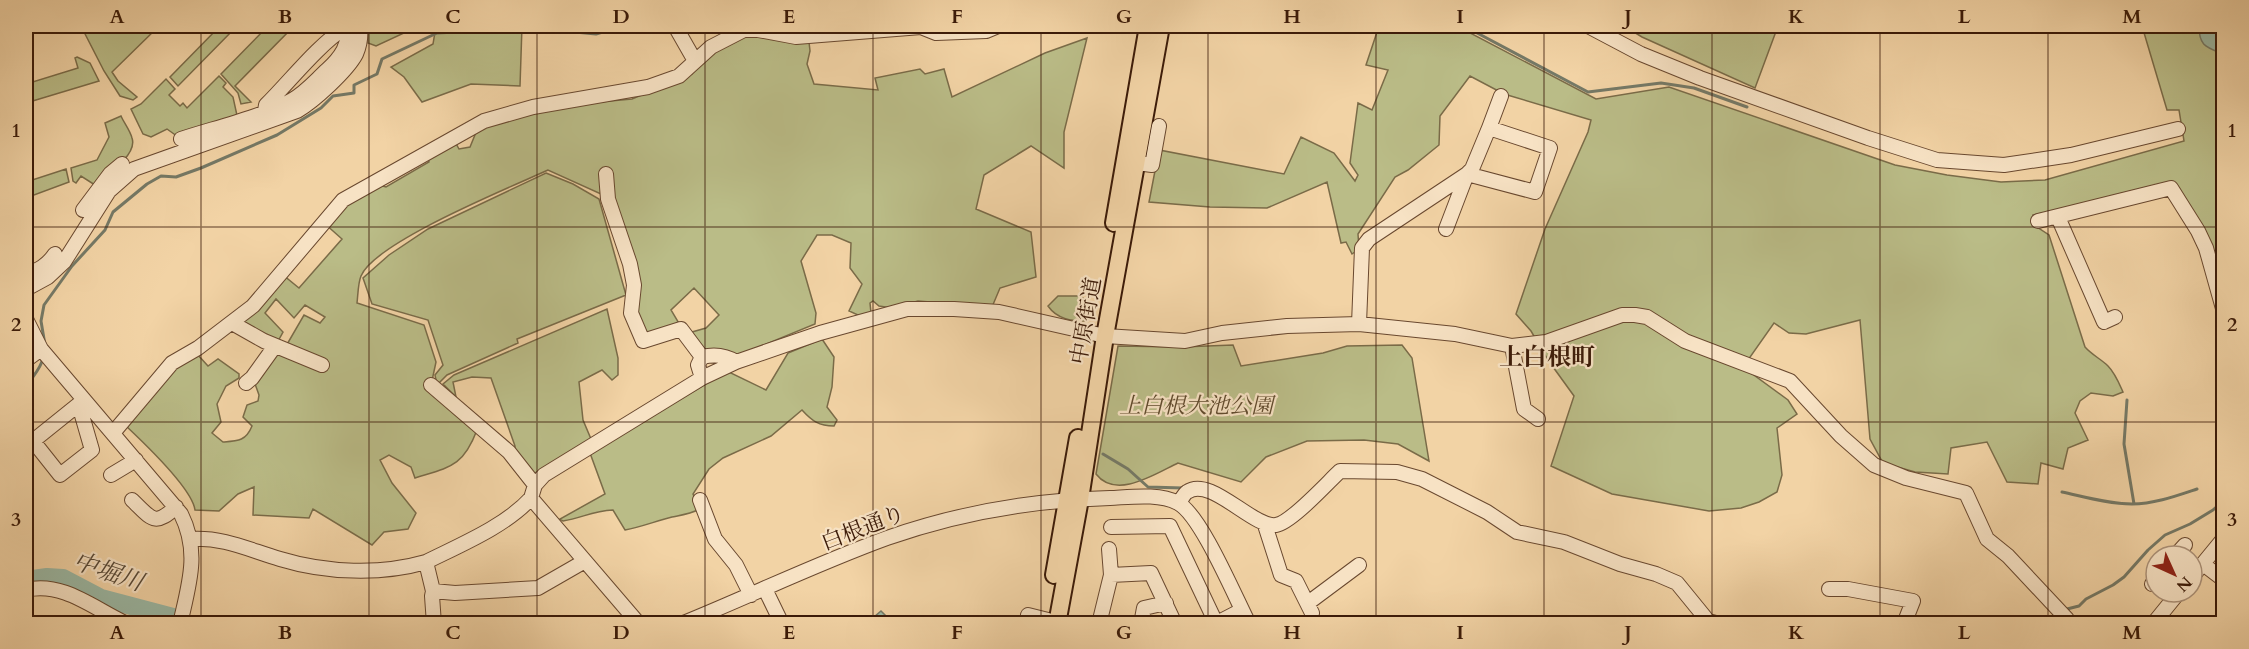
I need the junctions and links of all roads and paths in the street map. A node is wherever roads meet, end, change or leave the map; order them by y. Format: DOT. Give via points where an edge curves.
graph roads {
  1 [pos="347,26"];
  2 [pos="360,26"];
  3 [pos="675,26"];
  4 [pos="998,26"];
  5 [pos="1148,26"];
  6 [pos="1161,26"];
  7 [pos="1588,26"];
  8 [pos="695,61"];
  9 [pos="1501,96"];
  10 [pos="265,111"];
  11 [pos="1160,126"];
  12 [pos="1489,128"];
  13 [pos="2178,129"];
  14 [pos="181,139"];
  15 [pos="1137,163"];
  16 [pos="122,164"];
  17 [pos="606,174"];
  18 [pos="1467,174"];
  19 [pos="83,210"];
  20 [pos="2058,217"];
  21 [pos="2038,221"];
  22 [pos="1446,230"];
  23 [pos="55,254"];
  24 [pos="26,272"];
  25 [pos="26,289"];
  26 [pos="2223,312"];
  27 [pos="2115,317"];
  28 [pos="26,319"];
  29 [pos="232,323"];
  30 [pos="1359,324"];
  31 [pos="1100,334"];
  32 [pos="275,346"];
  33 [pos="1512,346"];
  34 [pos="41,349"];
  35 [pos="702,357"];
  36 [pos="26,360"];
  37 [pos="736,362"];
  38 [pos="322,365"];
  39 [pos="702,378"];
  40 [pos="246,383"];
  41 [pos="431,385"];
  42 [pos="81,402"];
  43 [pos="1538,419"];
  44 [pos="113,433"];
  45 [pos="136,460"];
  46 [pos="110,476"];
  47 [pos="533,491"];
  48 [pos="1074,499"];
  49 [pos="700,500"];
  50 [pos="134,506"];
  51 [pos="176,507"];
  52 [pos="1183,507"];
  53 [pos="1265,525"];
  54 [pos="1170,526"];
  55 [pos="1111,527"];
  56 [pos="2223,538"];
  57 [pos="191,539"];
  58 [pos="1109,549"];
  59 [pos="585,561"];
  60 [pos="426,562"];
  61 [pos="2204,563"];
  62 [pos="1359,565"];
  63 [pos="2204,565"];
  64 [pos="1111,575"];
  65 [pos="2223,580"];
  66 [pos="765,589"];
  67 [pos="1828,589"];
  68 [pos="26,590"];
  69 [pos="433,591"];
  70 [pos="751,595"];
  71 [pos="1166,603"];
  72 [pos="2169,604"];
  73 [pos="1242,610"];
  74 [pos="1028,615"];
  75 [pos="1051,622"];
  76 [pos="2067,622"];
  77 [pos="1215,623"];
  78 [pos="127,624"];
  79 [pos="180,624"];
  80 [pos="434,624"];
  81 [pos="639,624"];
  82 [pos="681,624"];
  83 [pos="782,624"];
  84 [pos="1099,624"];
  85 [pos="1141,624"];
  86 [pos="1175,624"];
  87 [pos="1249,624"];
  88 [pos="1720,624"];
  89 [pos="1904,624"];
  90 [pos="2153,624"];
  1 -- 10 [label="street" via="266,105"];
  1 -- 10 [label="street" via="347,44 336,61 293,100"];
  2 -- 25 [label="street" via="355,55 307,105 134,169 109,191 60,267"];
  3 -- 8 [label="street"];
  4 -- 8 [label="street" via="986,31 936,33 921,27 796,36 744,30 711,47"];
  5 -- 31 [label="main road, 中原街道"];
  6 -- 15 [label="main road, 中原街道"];
  7 -- 13 [label="street" via="1641,54 1700,78 1937,160 2004,165 2079,153"];
  8 -- 29 [label="street" via="679,76 648,87 533,107 484,121 343,200 253,306"];
  9 -- 12 [label="street"];
  10 -- 14 [label="street"];
  11 -- 15 [label="street" via="1152,165"];
  12 -- 18 [label="street"];
  12 -- 18 [label="street" via="1550,148 1535,192"];
  15 -- 31 [label="main road, 中原街道"];
  16 -- 19 [label="street"];
  17 -- 35 [label="street" via="608,199 634,285 631,313 643,341 681,329"];
  18 -- 22 [label="street"];
  18 -- 30 [label="street" via="1369,239 1362,248"];
  20 -- 21 [label="street"];
  20 -- 26 [label="street" via="2170,188 2206,248"];
  20 -- 27 [label="street" via="2104,322"];
  23 -- 24 [label="street" via="42,267"];
  28 -- 34 [label="street"];
  29 -- 32 [label="street"];
  29 -- 44 [label="street" via="172,363"];
  30 -- 31 [label="street" via="1287,326 1185,341"];
  30 -- 33 [label="street" via="1455,334"];
  31 -- 37 [label="street" via="999,312 907,309"];
  31 -- 48 [label="main road, 中原街道"];
  32 -- 38 [label="street"];
  32 -- 40 [label="street"];
  33 -- 43 [label="street" via="1524,409"];
  33 -- 76 [label="street" via="1546,342 1622,315 1635,315 1647,317 1685,341 1790,381 1874,465 1906,478 1966,493 1987,539 2008,556"];
  34 -- 36 [label="street"];
  34 -- 42 [label="street"];
  35 -- 37 [label="street" via="728,356"];
  35 -- 39 [label="street" via="698,365"];
  37 -- 39 [label="street"];
  39 -- 47 [label="street" via="544,475"];
  41 -- 47 [label="street" via="509,452"];
  42 -- 42 [label="street" via="33,441 60,475 92,450"];
  42 -- 44 [label="street"];
  44 -- 45 [label="street"];
  45 -- 46 [label="street"];
  45 -- 51 [label="street"];
  47 -- 59 [label="street"];
  47 -- 60 [label="street" via="521,509"];
  48 -- 52 [label="street, 白根通り" via="1143,497 1167,499"];
  48 -- 66 [label="street, 白根通り" via="940,522 888,538"];
  48 -- 75 [label="main road, 中原街道"];
  49 -- 70 [label="street" via="714,539 736,565"];
  50 -- 51 [label="street" via="158,520"];
  51 -- 57 [label="street"];
  52 -- 53 [label="street" via="1186,492 1203,490 1224,498"];
  52 -- 54 [label="street"];
  52 -- 73 [label="street" via="1217,559"];
  53 -- 62 [label="street" via="1281,575 1296,581 1310,608"];
  53 -- 88 [label="street" via="1291,517 1340,471 1397,472 1422,479 1517,532 1564,542 1677,583 1708,621"];
  54 -- 55 [label="street"];
  54 -- 77 [label="street"];
  56 -- 61 [label="street"];
  57 -- 60 [label="street" via="222,540 281,560 333,569 360,571"];
  57 -- 79 [label="street" via="193,558"];
  58 -- 64 [label="street"];
  59 -- 69 [label="street" via="538,588 455,594"];
  59 -- 81 [label="street"];
  60 -- 69 [label="street"];
  63 -- 65 [label="street"];
  64 -- 71 [label="street" via="1151,573"];
  64 -- 84 [label="street"];
  66 -- 70 [label="street, 白根通り"];
  66 -- 83 [label="street"];
  67 -- 89 [label="street" via="1913,601"];
  68 -- 78 [label="street" via="51,587 66,592"];
  69 -- 80 [label="street"];
  70 -- 82 [label="street, 白根通り"];
  71 -- 85 [label="street" via="1144,608"];
  71 -- 86 [label="street"];
  72 -- 90 [label="street"];
  73 -- 77 [label="street"];
  73 -- 87 [label="street"];
  74 -- 75 [label="street"];
}
